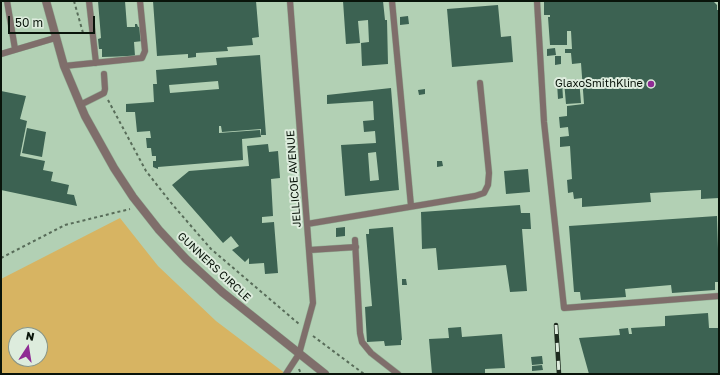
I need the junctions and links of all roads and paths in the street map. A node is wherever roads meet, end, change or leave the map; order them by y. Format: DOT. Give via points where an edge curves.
graph roads {
  1 [pos="7,1"];
  2 [pos="46,1"];
  3 [pos="74,1"];
  4 [pos="89,1"];
  5 [pos="140,1"];
  6 [pos="290,1"];
  7 [pos="392,1"];
  8 [pos="536,1"];
  9 [pos="84,36"];
  10 [pos="55,38"];
  11 [pos="14,49"];
  12 [pos="1,54"];
  13 [pos="96,63"];
  14 [pos="64,66"];
  15 [pos="104,74"];
  16 [pos="480,83"];
  17 [pos="104,93"];
  18 [pos="80,105"];
  19 [pos="411,206"];
  20 [pos="141,207"];
  21 [pos="307,224"];
  22 [pos="355,240"];
  23 [pos="356,246"];
  24 [pos="310,250"];
  25 [pos="1,258"];
  26 [pos="719,296"];
  27 [pos="306,331"];
  28 [pos="299,354"];
  29 [pos="286,374"];
  30 [pos="325,374"];
  31 [pos="364,374"];
  32 [pos="398,374"];
  1 -- 11 [label="lane"];
  2 -- 10 [label="street, GUNNERS CIRCLE"];
  3 -- 9 [label="path"];
  4 -- 13 [label="lane"];
  5 -- 13 [label="lane" via="145,55 142,58"];
  6 -- 21 [label="lane, JELLICOE AVENUE"];
  7 -- 19 [label="lane"];
  8 -- 26 [label="lane" via="544,122 564,308"];
  10 -- 11 [label="lane"];
  10 -- 14 [label="street, GUNNERS CIRCLE"];
  11 -- 12 [label="lane"];
  13 -- 14 [label="lane"];
  14 -- 18 [label="street, GUNNERS CIRCLE"];
  15 -- 17 [label="lane"];
  16 -- 19 [label="lane" via="489,173 486,189 475,196"];
  17 -- 18 [label="lane"];
  17 -- 27 [label="path" via="146,171 172,204 211,249"];
  18 -- 20 [label="street, GUNNERS CIRCLE" via="114,168"];
  19 -- 21 [label="lane"];
  20 -- 25 [label="path" via="65,224"];
  20 -- 28 [label="street, GUNNERS CIRCLE" via="201,274"];
  21 -- 24 [label="lane, JELLICOE AVENUE"];
  22 -- 23 [label="lane"];
  23 -- 24 [label="lane"];
  23 -- 32 [label="lane" via="362,342 371,353"];
  24 -- 27 [label="lane, JELLICOE AVENUE" via="313,303"];
  27 -- 28 [label="lane, JELLICOE AVENUE"];
  27 -- 31 [label="path"];
  28 -- 29 [label="lane, JELLICOE AVENUE"];
  28 -- 30 [label="street, GUNNERS CIRCLE"];
}
